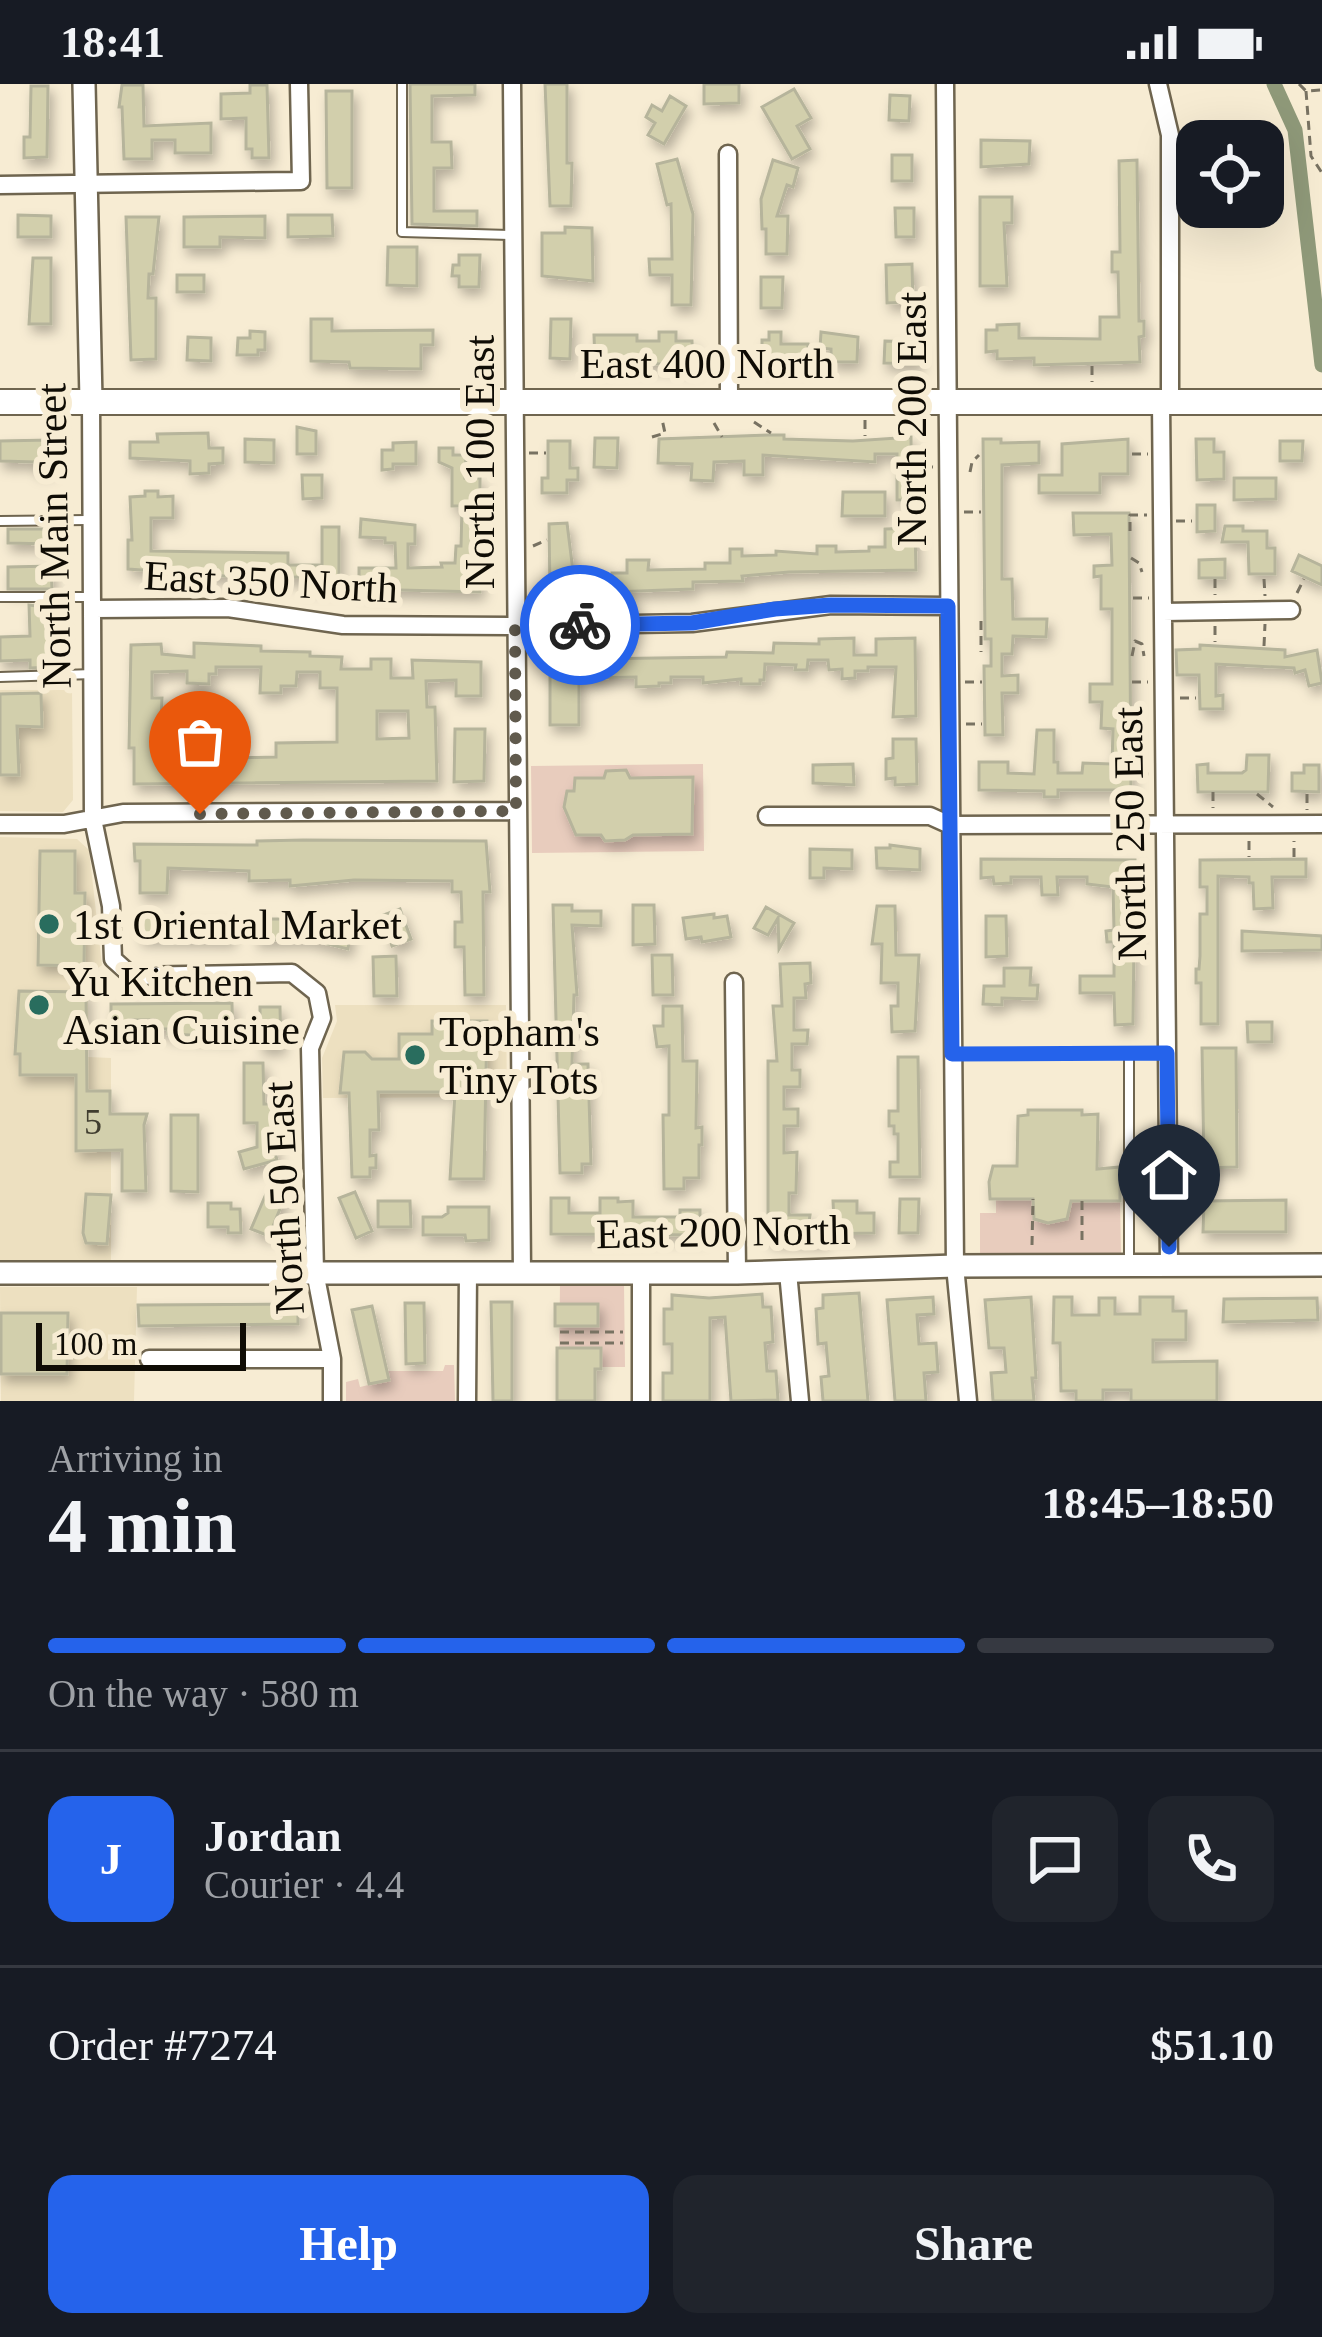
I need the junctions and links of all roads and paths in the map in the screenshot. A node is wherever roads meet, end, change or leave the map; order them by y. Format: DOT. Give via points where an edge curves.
graph roads {
  1 [pos="84,84"];
  2 [pos="299,84"];
  3 [pos="402,84"];
  4 [pos="512,84"];
  5 [pos="945,84"];
  6 [pos="1158,84"];
  7 [pos="1299,84"];
  8 [pos="1322,90"];
  9 [pos="1306,91"];
  10 [pos="728,154"];
  11 [pos="1322,173"];
  12 [pos="0,185"];
  13 [pos="87,185"];
  14 [pos="514,235"];
  15 [pos="1092,366"];
  16 [pos="1092,383"];
  17 [pos="91,400"];
  18 [pos="0,401"];
  19 [pos="516,401"];
  20 [pos="1166,402"];
  21 [pos="1322,402"];
  22 [pos="947,403"];
  23 [pos="722,411"];
  24 [pos="865,418"];
  25 [pos="662,419"];
  26 [pos="753,422"];
  27 [pos="771,434"];
  28 [pos="865,436"];
  29 [pos="652,437"];
  30 [pos="722,437"];
  31 [pos="529,453"];
  32 [pos="546,453"];
  33 [pos="979,455"];
  34 [pos="916,466"];
  35 [pos="933,467"];
  36 [pos="970,472"];
  37 [pos="1162,515"];
  38 [pos="0,520"];
  39 [pos="92,520"];
  40 [pos="1130,531"];
  41 [pos="548,540"];
  42 [pos="529,550"];
  43 [pos="1131,558"];
  44 [pos="1142,572"];
  45 [pos="1304,579"];
  46 [pos="562,595"];
  47 [pos="0,597"];
  48 [pos="93,603"];
  49 [pos="948,606"];
  50 [pos="1265,610"];
  51 [pos="1291,610"];
  52 [pos="581,611"];
  53 [pos="1163,611"];
  54 [pos="981,621"];
  55 [pos="515,626"];
  56 [pos="1264,646"];
  57 [pos="981,652"];
  58 [pos="1132,656"];
  59 [pos="1144,656"];
  60 [pos="93,674"];
  61 [pos="0,677"];
  62 [pos="1257,794"];
  63 [pos="1275,808"];
  64 [pos="516,811"];
  65 [pos="767,817"];
  66 [pos="94,819"];
  67 [pos="0,824"];
  68 [pos="1165,824"];
  69 [pos="1294,824"];
  70 [pos="1322,824"];
  71 [pos="950,825"];
  72 [pos="1294,857"];
  73 [pos="734,982"];
  74 [pos="317,993"];
  75 [pos="1129,1053"];
  76 [pos="1167,1053"];
  77 [pos="952,1054"];
  78 [pos="1033,1199"];
  79 [pos="1082,1201"];
  80 [pos="1032,1253"];
  81 [pos="1083,1253"];
  82 [pos="1129,1265"];
  83 [pos="1169,1265"];
  84 [pos="1322,1265"];
  85 [pos="955,1266"];
  86 [pos="468,1270"];
  87 [pos="315,1272"];
  88 [pos="522,1272"];
  89 [pos="640,1272"];
  90 [pos="788,1272"];
  91 [pos="0,1273"];
  92 [pos="737,1273"];
  93 [pos="560,1332"];
  94 [pos="624,1332"];
  95 [pos="560,1343"];
  96 [pos="624,1343"];
  97 [pos="149,1359"];
  98 [pos="332,1359"];
  99 [pos="332,1401"];
  100 [pos="466,1401"];
  101 [pos="641,1401"];
  102 [pos="800,1401"];
  103 [pos="968,1401"];
  1 -- 13 [label="street, North Main Street"];
  2 -- 13 [label="street" via="301,182"];
  3 -- 14 [label="lane" via="402,232"];
  4 -- 14 [label="street, North 100 East"];
  5 -- 22 [label="street, North 200 East"];
  6 -- 20 [label="street, North 250 East" via="1170,135"];
  7 -- 9 [label="path"];
  8 -- 9 [label="path"];
  9 -- 11 [label="path" via="1311,156"];
  10 -- 23 [label="street"];
  12 -- 13 [label="street"];
  13 -- 17 [label="street, North Main Street"];
  14 -- 19 [label="street, North 100 East"];
  15 -- 16 [label="path"];
  17 -- 18 [label="main road, East 400 North"];
  17 -- 19 [label="main road, East 400 North"];
  17 -- 39 [label="street, North Main Street"];
  19 -- 23 [label="main road, East 400 North"];
  19 -- 55 [label="street, North 100 East"];
  20 -- 21 [label="main road, East 400 North"];
  20 -- 22 [label="main road, East 400 North"];
  20 -- 37 [label="street, North 250 East"];
  22 -- 23 [label="main road, East 400 North"];
  22 -- 49 [label="street, North 200 East"];
  23 -- 30 [label="path"];
  24 -- 28 [label="path"];
  25 -- 29 [label="path" via="665,433"];
  26 -- 27 [label="path"];
  31 -- 32 [label="path"];
  33 -- 36 [label="path"];
  34 -- 35 [label="path"];
  37 -- 40 [label="path" via="1130,515"];
  37 -- 53 [label="street, North 250 East"];
  38 -- 39 [label="lane"];
  39 -- 48 [label="street, North Main Street"];
  41 -- 42 [label="path"];
  43 -- 44 [label="path"];
  45 -- 51 [label="path"];
  46 -- 52 [label="path"];
  47 -- 48 [label="lane"];
  48 -- 55 [label="street, East 350 North" via="228,608 343,626"];
  48 -- 60 [label="street, North Main Street"];
  49 -- 55 [label="street, East 350 North" via="831,605 692,623"];
  49 -- 71 [label="street, North 200 East"];
  50 -- 51 [label="street"];
  50 -- 53 [label="street"];
  50 -- 56 [label="path"];
  53 -- 68 [label="street, North 250 East"];
  54 -- 57 [label="path"];
  55 -- 64 [label="street, North 100 East"];
  58 -- 59 [label="path" via="1135,641"];
  60 -- 61 [label="lane"];
  60 -- 66 [label="street, North Main Street"];
  62 -- 63 [label="path"];
  64 -- 66 [label="street" via="123,812"];
  64 -- 88 [label="street, North 100 East"];
  65 -- 71 [label="street" via="930,816"];
  66 -- 67 [label="street"];
  66 -- 74 [label="street, North Main Street" via="113,959 132,976 292,973"];
  68 -- 69 [label="street"];
  68 -- 71 [label="street"];
  68 -- 76 [label="street, North 250 East"];
  69 -- 70 [label="street"];
  69 -- 72 [label="path"];
  71 -- 77 [label="street, North 200 East"];
  73 -- 92 [label="street"];
  74 -- 87 [label="street, North 50 East" via="322,1018 310,1048"];
  75 -- 76 [label="lane"];
  75 -- 77 [label="lane"];
  75 -- 82 [label="lane"];
  76 -- 83 [label="street, North 250 East"];
  77 -- 85 [label="street, North 200 East"];
  78 -- 80 [label="path"];
  79 -- 81 [label="path"];
  82 -- 83 [label="street, East 200 North"];
  82 -- 85 [label="street, East 200 North"];
  83 -- 84 [label="street, East 200 North"];
  85 -- 90 [label="street, East 200 North"];
  85 -- 103 [label="street, North 200 East"];
  86 -- 87 [label="street, East 200 North"];
  86 -- 88 [label="street, East 200 North"];
  86 -- 100 [label="street"];
  87 -- 91 [label="street, East 200 North"];
  87 -- 98 [label="street, North 50 East"];
  88 -- 89 [label="street, East 200 North"];
  89 -- 92 [label="street, East 200 North"];
  89 -- 101 [label="street"];
  90 -- 92 [label="street, East 200 North"];
  90 -- 102 [label="street"];
  93 -- 94 [label="path"];
  95 -- 96 [label="path"];
  97 -- 98 [label="street"];
  98 -- 99 [label="street, North 50 East"];
}
